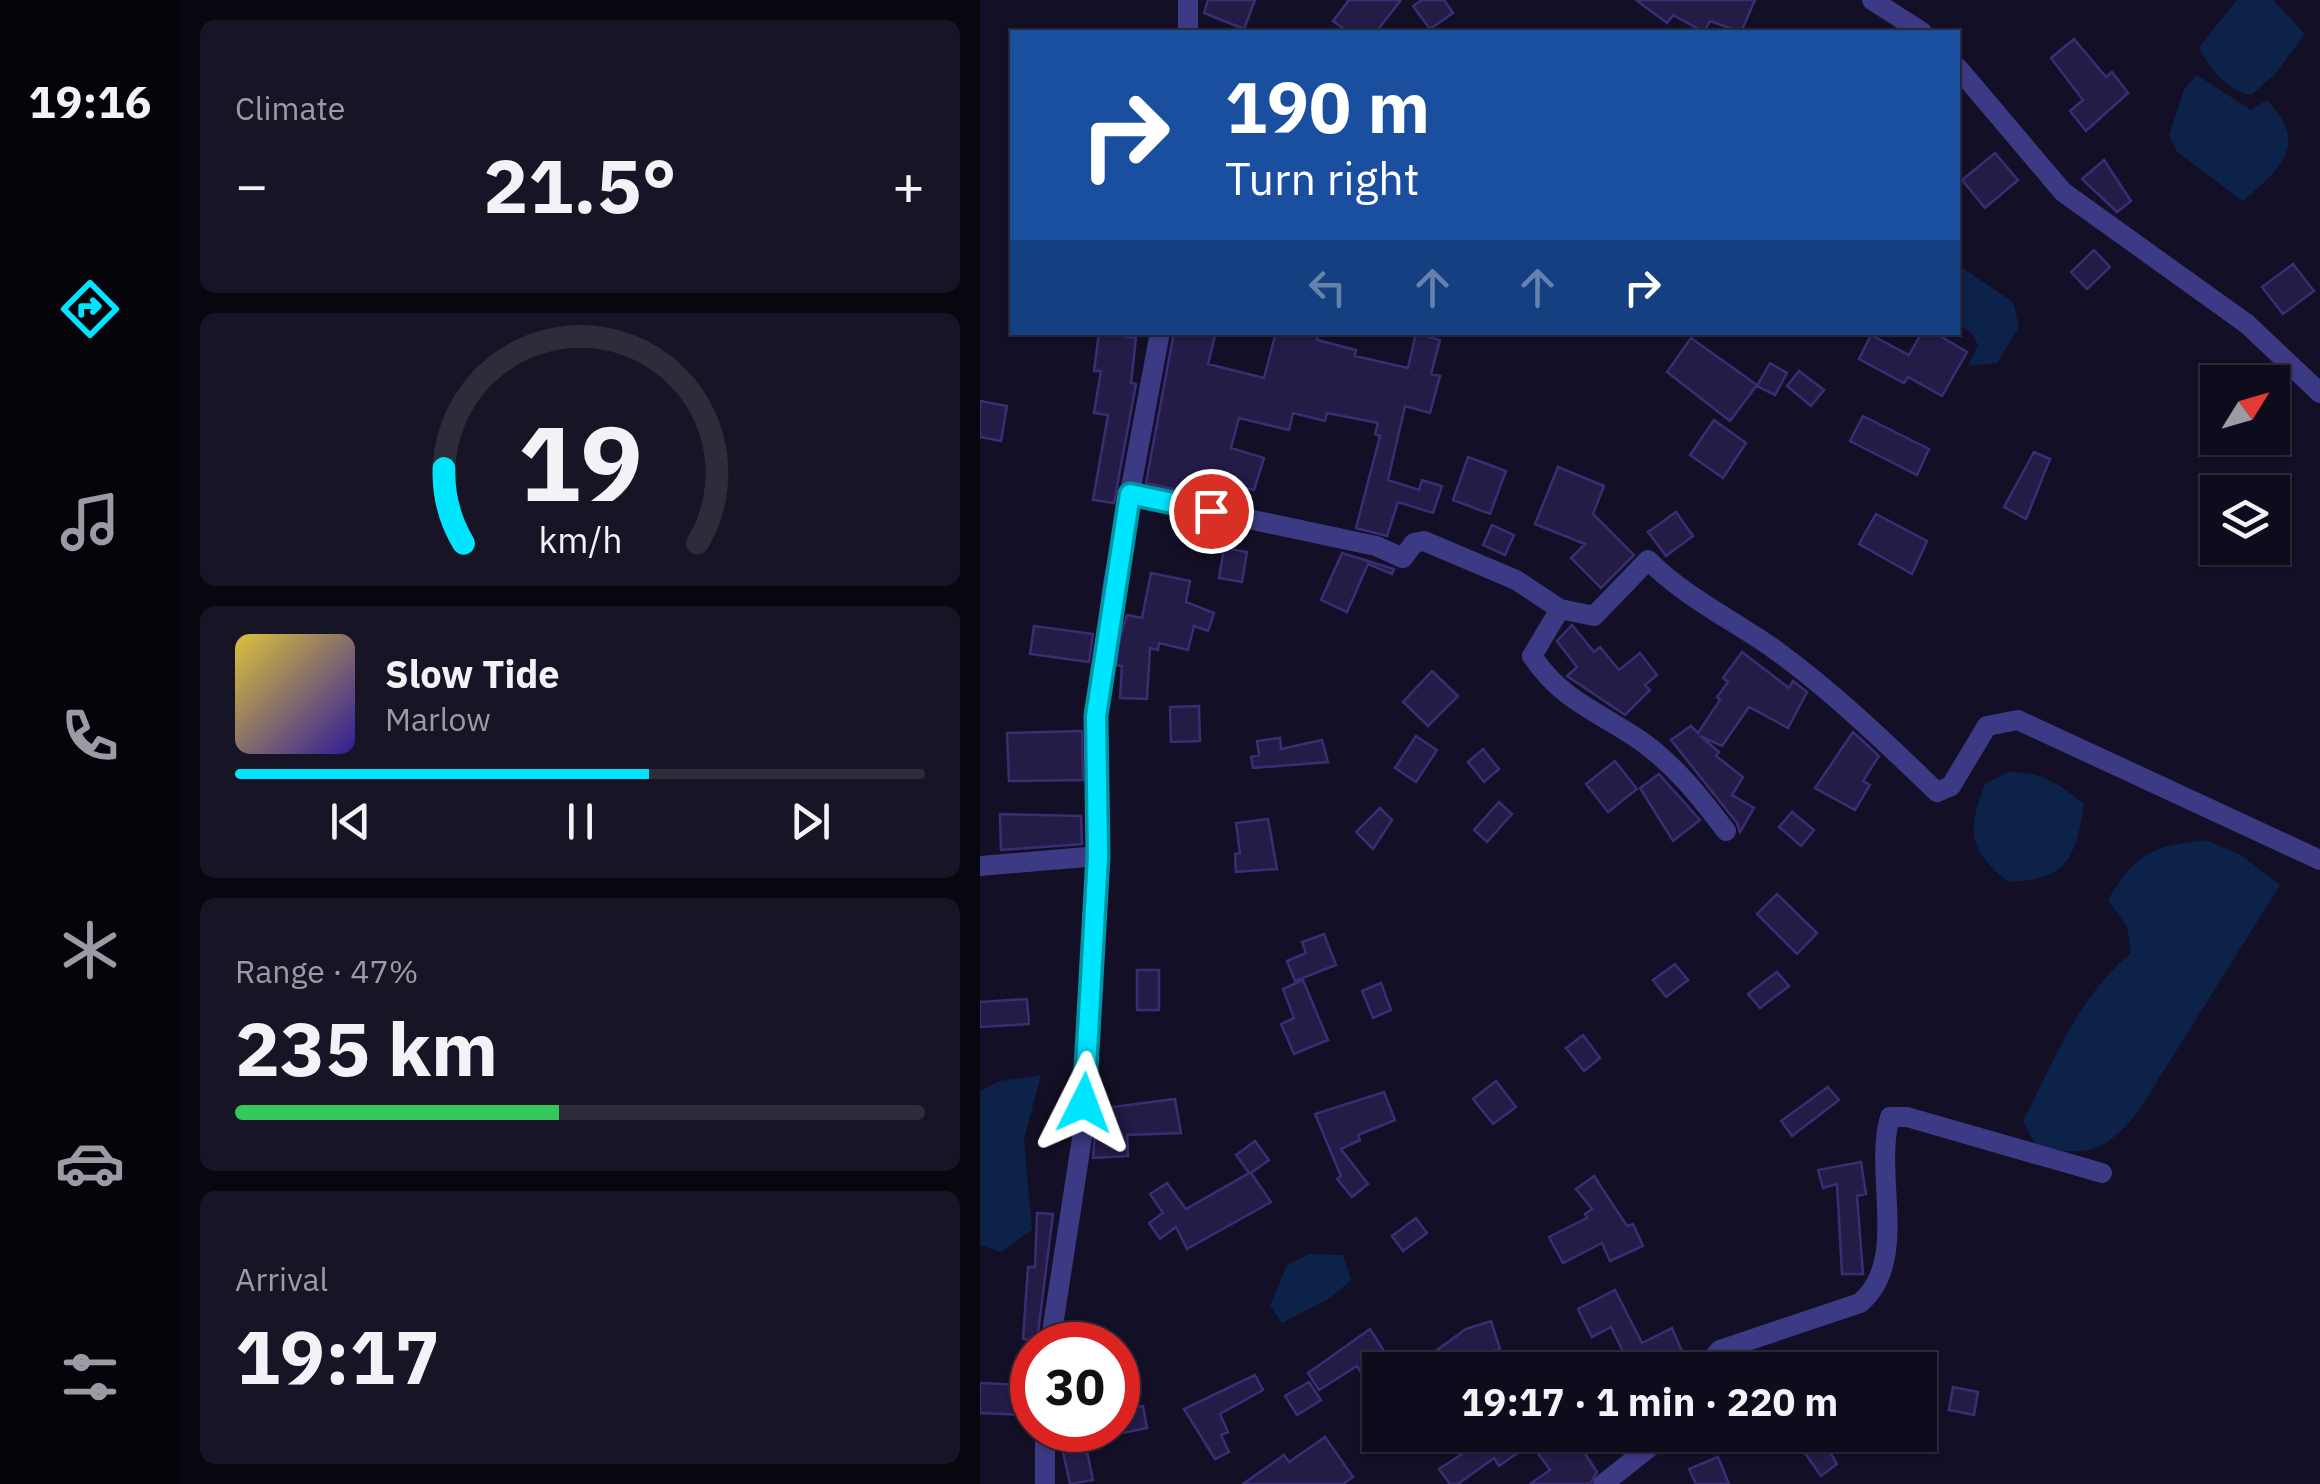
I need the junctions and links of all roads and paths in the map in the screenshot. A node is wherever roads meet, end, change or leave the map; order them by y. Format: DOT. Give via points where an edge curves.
graph roads {
  1 [pos="1188,0"];
  2 [pos="1872,0"];
  3 [pos="1188,30"];
  4 [pos="1919,30"];
  5 [pos="1960,70"];
  6 [pos="1159,335"];
  7 [pos="2320,392"];
  8 [pos="1130,494"];
  9 [pos="1560,610"];
  10 [pos="1726,831"];
  11 [pos="1098,856"];
  12 [pos="2320,860"];
  13 [pos="980,866"];
  14 [pos="2102,1173"];
  15 [pos="1054,1322"];
  16 [pos="1718,1352"];
  17 [pos="1046,1452"];
  18 [pos="1643,1452"];
  19 [pos="1045,1484"];
  20 [pos="1603,1484"];
  1 -- 3 [label="street"];
  2 -- 4 [label="street"];
  5 -- 7 [label="street" via="2062,192 2246,324"];
  6 -- 8 [label="street"];
  8 -- 9 [label="street" via="1376,546 1403,558 1424,541 1516,580"];
  8 -- 11 [label="street" via="1096,716"];
  9 -- 10 [label="street" via="1532,656 1552,686 1643,742 1694,788"];
  9 -- 12 [label="street" via="1594,616 1648,560 1775,650 1937,792 1952,786 1987,726 2018,720"];
  11 -- 13 [label="street"];
  11 -- 15 [label="street" via="1082,1138"];
  14 -- 16 [label="street" via="1890,1117 1883,1156 1885,1267 1876,1290 1860,1303"];
  17 -- 19 [label="street"];
  18 -- 20 [label="street"];
}
